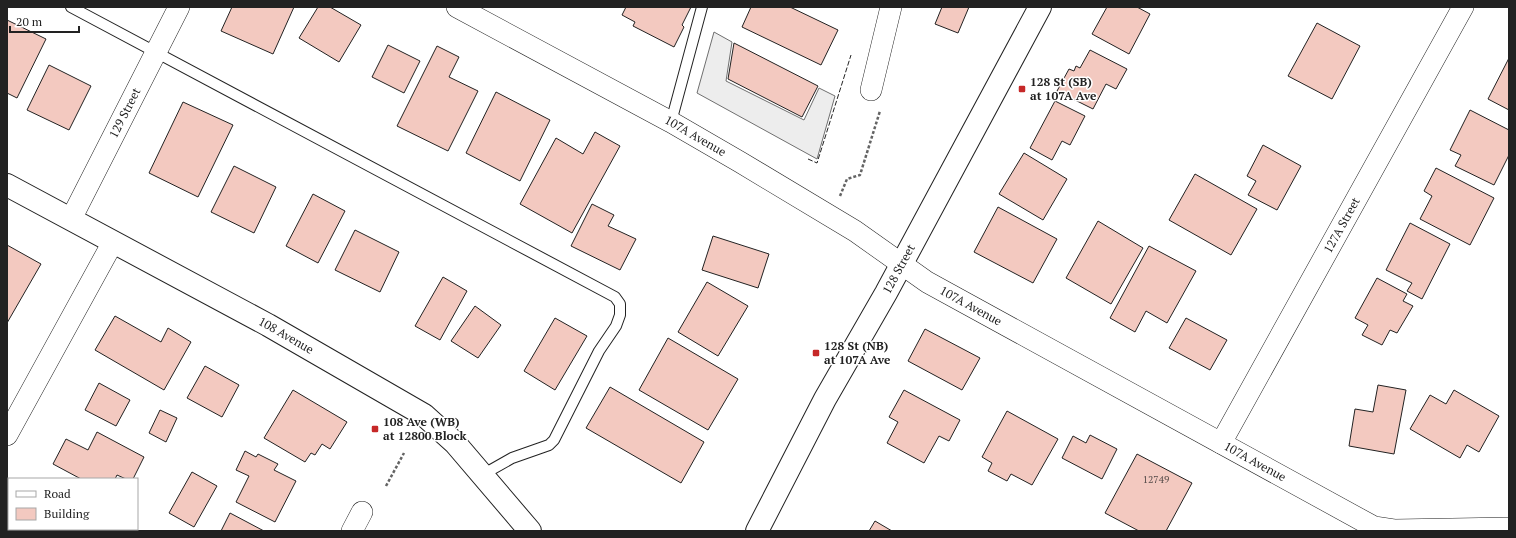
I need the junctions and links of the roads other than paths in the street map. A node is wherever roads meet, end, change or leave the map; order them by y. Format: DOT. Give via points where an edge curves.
graph roads {
  1 [pos="71,7"];
  2 [pos="179,7"];
  3 [pos="457,7"];
  4 [pos="702,7"];
  5 [pos="891,7"];
  6 [pos="1040,7"];
  7 [pos="1463,7"];
  8 [pos="155,51"];
  9 [pos="877,97"];
  10 [pos="671,122"];
  11 [pos="7,185"];
  12 [pos="72,219"];
  13 [pos="113,242"];
  14 [pos="901,264"];
  15 [pos="7,435"];
  16 [pos="1221,443"];
  17 [pos="482,475"];
  18 [pos="1509,528"];
  19 [pos="530,531"];
  20 [pos="757,531"];
  1 -- 8 [label="lane"];
  2 -- 8 [label="street, 129 Street"];
  3 -- 10 [label="street, 107A Avenue"];
  4 -- 10 [label="lane"];
  5 -- 9 [label="street"];
  6 -- 14 [label="main road, 128 Street"];
  7 -- 16 [label="street, 127A Street"];
  8 -- 12 [label="street, 129 Street"];
  8 -- 17 [label="lane" via="615,297 620,304 616,326 599,351 554,440 549,445 512,458"];
  10 -- 14 [label="street, 107A Avenue" via="855,230"];
  11 -- 12 [label="main road, 108 Avenue"];
  12 -- 13 [label="main road, 108 Avenue"];
  13 -- 15 [label="street"];
  13 -- 17 [label="main road, 108 Avenue" via="268,325 424,415 455,444"];
  14 -- 16 [label="street, 107A Avenue" via="927,282"];
  14 -- 20 [label="main road, 128 Street" via="824,399"];
  16 -- 18 [label="street, 107A Avenue" via="1374,527 1394,530"];
  17 -- 19 [label="main road, 108 Avenue"];
}
